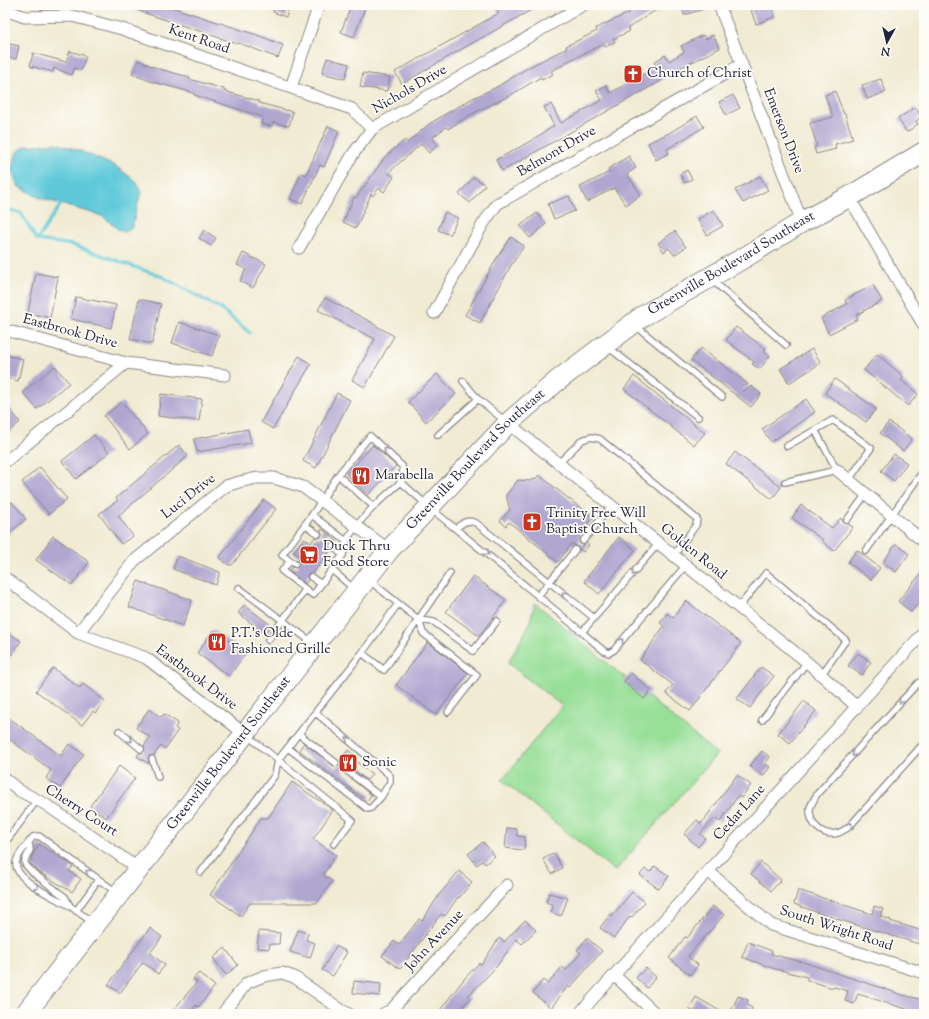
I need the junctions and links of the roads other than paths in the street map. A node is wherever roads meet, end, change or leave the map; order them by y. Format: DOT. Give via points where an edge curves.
graph roads {
  1 [pos="319,5"];
  2 [pos="584,5"];
  3 [pos="719,5"];
  4 [pos="5,10"];
  5 [pos="742,64"];
  6 [pos="290,87"];
  7 [pos="372,129"];
  8 [pos="924,152"];
  9 [pos="849,197"];
  10 [pos="802,222"];
  11 [pos="299,248"];
  12 [pos="709,278"];
  13 [pos="434,314"];
  14 [pos="632,323"];
  15 [pos="924,326"];
  16 [pos="5,330"];
  17 [pos="605,345"];
  18 [pos="786,345"];
  19 [pos="126,363"];
  20 [pos="225,375"];
  21 [pos="463,381"];
  22 [pos="722,397"];
  23 [pos="478,399"];
  24 [pos="698,417"];
  25 [pos="508,423"];
  26 [pos="816,430"];
  27 [pos="438,435"];
  28 [pos="786,446"];
  29 [pos="5,462"];
  30 [pos="559,463"];
  31 [pos="837,470"];
  32 [pos="921,474"];
  33 [pos="338,475"];
  34 [pos="849,480"];
  35 [pos="401,482"];
  36 [pos="785,482"];
  37 [pos="866,494"];
  38 [pos="321,500"];
  39 [pos="612,505"];
  40 [pos="373,506"];
  41 [pos="429,507"];
  42 [pos="312,515"];
  43 [pos="892,515"];
  44 [pos="847,520"];
  45 [pos="305,525"];
  46 [pos="356,525"];
  47 [pos="456,528"];
  48 [pos="318,534"];
  49 [pos="346,541"];
  50 [pos="583,541"];
  51 [pos="924,542"];
  52 [pos="659,543"];
  53 [pos="333,547"];
  54 [pos="389,550"];
  55 [pos="575,550"];
  56 [pos="866,551"];
  57 [pos="343,554"];
  58 [pos="674,555"];
  59 [pos="686,564"];
  60 [pos="332,570"];
  61 [pos="450,573"];
  62 [pos="310,576"];
  63 [pos="5,578"];
  64 [pos="549,582"];
  65 [pos="321,584"];
  66 [pos="361,584"];
  67 [pos="239,588"];
  68 [pos="306,589"];
  69 [pos="538,596"];
  70 [pos="398,604"];
  71 [pos="738,607"];
  72 [pos="594,618"];
  73 [pos="283,620"];
  74 [pos="418,620"];
  75 [pos="497,621"];
  76 [pos="78,632"];
  77 [pos="582,632"];
  78 [pos="924,632"];
  79 [pos="268,640"];
  80 [pos="314,644"];
  81 [pos="362,654"];
  82 [pos="807,662"];
  83 [pos="822,674"];
  84 [pos="924,680"];
  85 [pos="857,707"];
  86 [pos="448,712"];
  87 [pos="316,713"];
  88 [pos="762,720"];
  89 [pos="119,730"];
  90 [pos="245,734"];
  91 [pos="299,734"];
  92 [pos="924,743"];
  93 [pos="288,748"];
  94 [pos="142,749"];
  95 [pos="152,759"];
  96 [pos="278,760"];
  97 [pos="336,762"];
  98 [pos="346,770"];
  99 [pos="158,777"];
  100 [pos="5,779"];
  101 [pos="381,797"];
  102 [pos="37,800"];
  103 [pos="5,843"];
  104 [pos="29,843"];
  105 [pos="334,844"];
  106 [pos="140,869"];
  107 [pos="708,871"];
  108 [pos="201,872"];
  109 [pos="98,880"];
  110 [pos="507,884"];
  111 [pos="119,895"];
  112 [pos="70,906"];
  113 [pos="76,911"];
  114 [pos="95,924"];
  115 [pos="924,973"];
  116 [pos="614,975"];
  117 [pos="25,1014"];
  118 [pos="222,1014"];
  119 [pos="349,1014"];
  120 [pos="383,1014"];
  121 [pos="579,1014"];
  122 [pos="656,1014"];
  1 -- 6 [label="street"];
  2 -- 7 [label="street, Nichols Drive"];
  3 -- 5 [label="street, Emerson Drive"];
  4 -- 6 [label="street, Kent Road" via="25,17 72,16 122,29"];
  5 -- 10 [label="street, Emerson Drive"];
  5 -- 13 [label="street, Belmont Drive" via="498,204 482,224"];
  6 -- 7 [label="street, Kent Road" via="352,109"];
  7 -- 11 [label="street, Nichols Drive" via="353,154"];
  8 -- 9 [label="highway, Greenville Boulevard Southeast"];
  9 -- 10 [label="highway, Greenville Boulevard Southeast"];
  9 -- 15 [label="street"];
  10 -- 12 [label="highway, Greenville Boulevard Southeast"];
  12 -- 14 [label="highway, Greenville Boulevard Southeast"];
  12 -- 18 [label="lane"];
  14 -- 17 [label="highway, Greenville Boulevard Southeast"];
  14 -- 22 [label="lane"];
  16 -- 19 [label="street, Eastbrook Drive"];
  17 -- 24 [label="lane"];
  17 -- 25 [label="highway, Greenville Boulevard Southeast" via="557,381"];
  19 -- 20 [label="street, Eastbrook Drive"];
  19 -- 29 [label="street, Eastbrook Drive"];
  21 -- 23 [label="lane"];
  23 -- 25 [label="lane"];
  23 -- 27 [label="lane"];
  25 -- 30 [label="street, Golden Road"];
  25 -- 41 [label="highway, Greenville Boulevard Southeast"];
  26 -- 28 [label="lane"];
  26 -- 31 [label="lane"];
  26 -- 34 [label="lane" via="833,420 871,448"];
  30 -- 39 [label="street, Golden Road"];
  30 -- 58 [label="lane" via="582,440 591,437 600,439 697,519 696,525"];
  31 -- 34 [label="street"];
  31 -- 36 [label="lane"];
  32 -- 43 [label="lane"];
  35 -- 33 [label="lane, one-way" via="402,466 370,436"];
  33 -- 38 [label="lane"];
  33 -- 40 [label="lane"];
  34 -- 37 [label="street"];
  35 -- 40 [label="lane"];
  35 -- 41 [label="lane"];
  37 -- 43 [label="street"];
  37 -- 44 [label="lane"];
  38 -- 42 [label="lane"];
  38 -- 46 [label="street, Luci Drive"];
  38 -- 76 [label="street, Luci Drive" via="303,487 274,478 257,478 226,486 134,561"];
  39 -- 50 [label="lane"];
  39 -- 52 [label="street, Golden Road"];
  40 -- 46 [label="lane"];
  41 -- 47 [label="lane"];
  41 -- 54 [label="highway, Greenville Boulevard Southeast"];
  42 -- 45 [label="lane"];
  42 -- 49 [label="lane"];
  43 -- 51 [label="street"];
  43 -- 56 [label="lane"];
  45 -- 48 [label="lane"];
  45 -- 68 [label="lane" via="282,555 292,562 282,571"];
  46 -- 49 [label="lane"];
  46 -- 54 [label="street, Luci Drive"];
  47 -- 64 [label="lane" via="466,520 476,523"];
  47 -- 69 [label="lane, one-way"];
  49 -- 57 [label="lane"];
  52 -- 58 [label="street, Golden Road"];
  52 -- 72 [label="lane, one-way"];
  53 -- 57 [label="lane"];
  54 -- 66 [label="highway, Greenville Boulevard Southeast"];
  55 -- 64 [label="lane"];
  57 -- 60 [label="lane"];
  58 -- 59 [label="street, Golden Road"];
  59 -- 71 [label="street, Golden Road"];
  77 -- 59 [label="lane, one-way" via="604,651 609,653 614,650"];
  60 -- 65 [label="lane"];
  60 -- 66 [label="lane"];
  61 -- 74 [label="lane"];
  62 -- 65 [label="lane"];
  63 -- 76 [label="street, Eastbrook Drive"];
  64 -- 69 [label="lane"];
  72 -- 64 [label="lane, one-way"];
  65 -- 68 [label="lane" via="313,594"];
  66 -- 70 [label="lane"];
  66 -- 80 [label="highway, Greenville Boulevard Southeast"];
  67 -- 73 [label="lane"];
  68 -- 73 [label="lane"];
  69 -- 77 [label="lane"];
  70 -- 74 [label="lane"];
  70 -- 81 [label="lane"];
  71 -- 82 [label="street, Golden Road"];
  71 -- 83 [label="lane" via="766,573 846,640"];
  72 -- 77 [label="lane"];
  73 -- 79 [label="lane"];
  73 -- 80 [label="lane"];
  74 -- 75 [label="lane" via="434,622 473,651"];
  74 -- 81 [label="lane" via="384,670"];
  74 -- 86 [label="lane" via="423,633 477,675"];
  76 -- 90 [label="street, Eastbrook Drive" via="146,658"];
  78 -- 85 [label="street, Cedar Lane"];
  80 -- 90 [label="highway, Greenville Boulevard Southeast"];
  81 -- 87 [label="lane"];
  82 -- 83 [label="street, Golden Road"];
  82 -- 88 [label="lane"];
  83 -- 85 [label="street, Golden Road"];
  84 -- 92 [label="lane, one-way" via="918,683 817,794 810,807 811,819 817,828 827,833 838,833 849,827"];
  85 -- 107 [label="street, Cedar Lane"];
  87 -- 91 [label="lane"];
  101 -- 87 [label="lane, one-way" via="390,782 390,776"];
  89 -- 94 [label="lane, one-way"];
  90 -- 96 [label="lane"];
  90 -- 106 [label="highway, Greenville Boulevard Southeast"];
  91 -- 93 [label="lane"];
  91 -- 97 [label="lane"];
  93 -- 96 [label="lane"];
  93 -- 101 [label="lane" via="368,809"];
  95 -- 99 [label="lane"];
  96 -- 105 [label="lane" via="352,820"];
  96 -- 108 [label="lane" via="275,775"];
  98 -- 101 [label="lane"];
  100 -- 102 [label="street, Cherry Court"];
  102 -- 103 [label="lane"];
  102 -- 106 [label="street, Cherry Court"];
  109 -- 104 [label="lane, one-way" via="39,836 33,837"];
  104 -- 112 [label="lane" via="30,850 25,864 65,896"];
  104 -- 112 [label="lane, one-way" via="17,859 20,874 38,888"];
  106 -- 111 [label="highway, Greenville Boulevard Southeast"];
  107 -- 115 [label="street, South Wright Road" via="771,925"];
  107 -- 116 [label="street, Cedar Lane"];
  109 -- 111 [label="lane"];
  109 -- 113 [label="lane"];
  110 -- 120 [label="street, John Avenue" via="392,1010"];
  111 -- 114 [label="highway, Greenville Boulevard Southeast"];
  112 -- 113 [label="lane"];
  113 -- 114 [label="lane"];
  114 -- 117 [label="highway, Greenville Boulevard Southeast"];
  116 -- 121 [label="street, Cedar Lane"];
  116 -- 122 [label="street"];
  118 -- 119 [label="street" via="247,983 264,976 282,973 294,977"];
}
